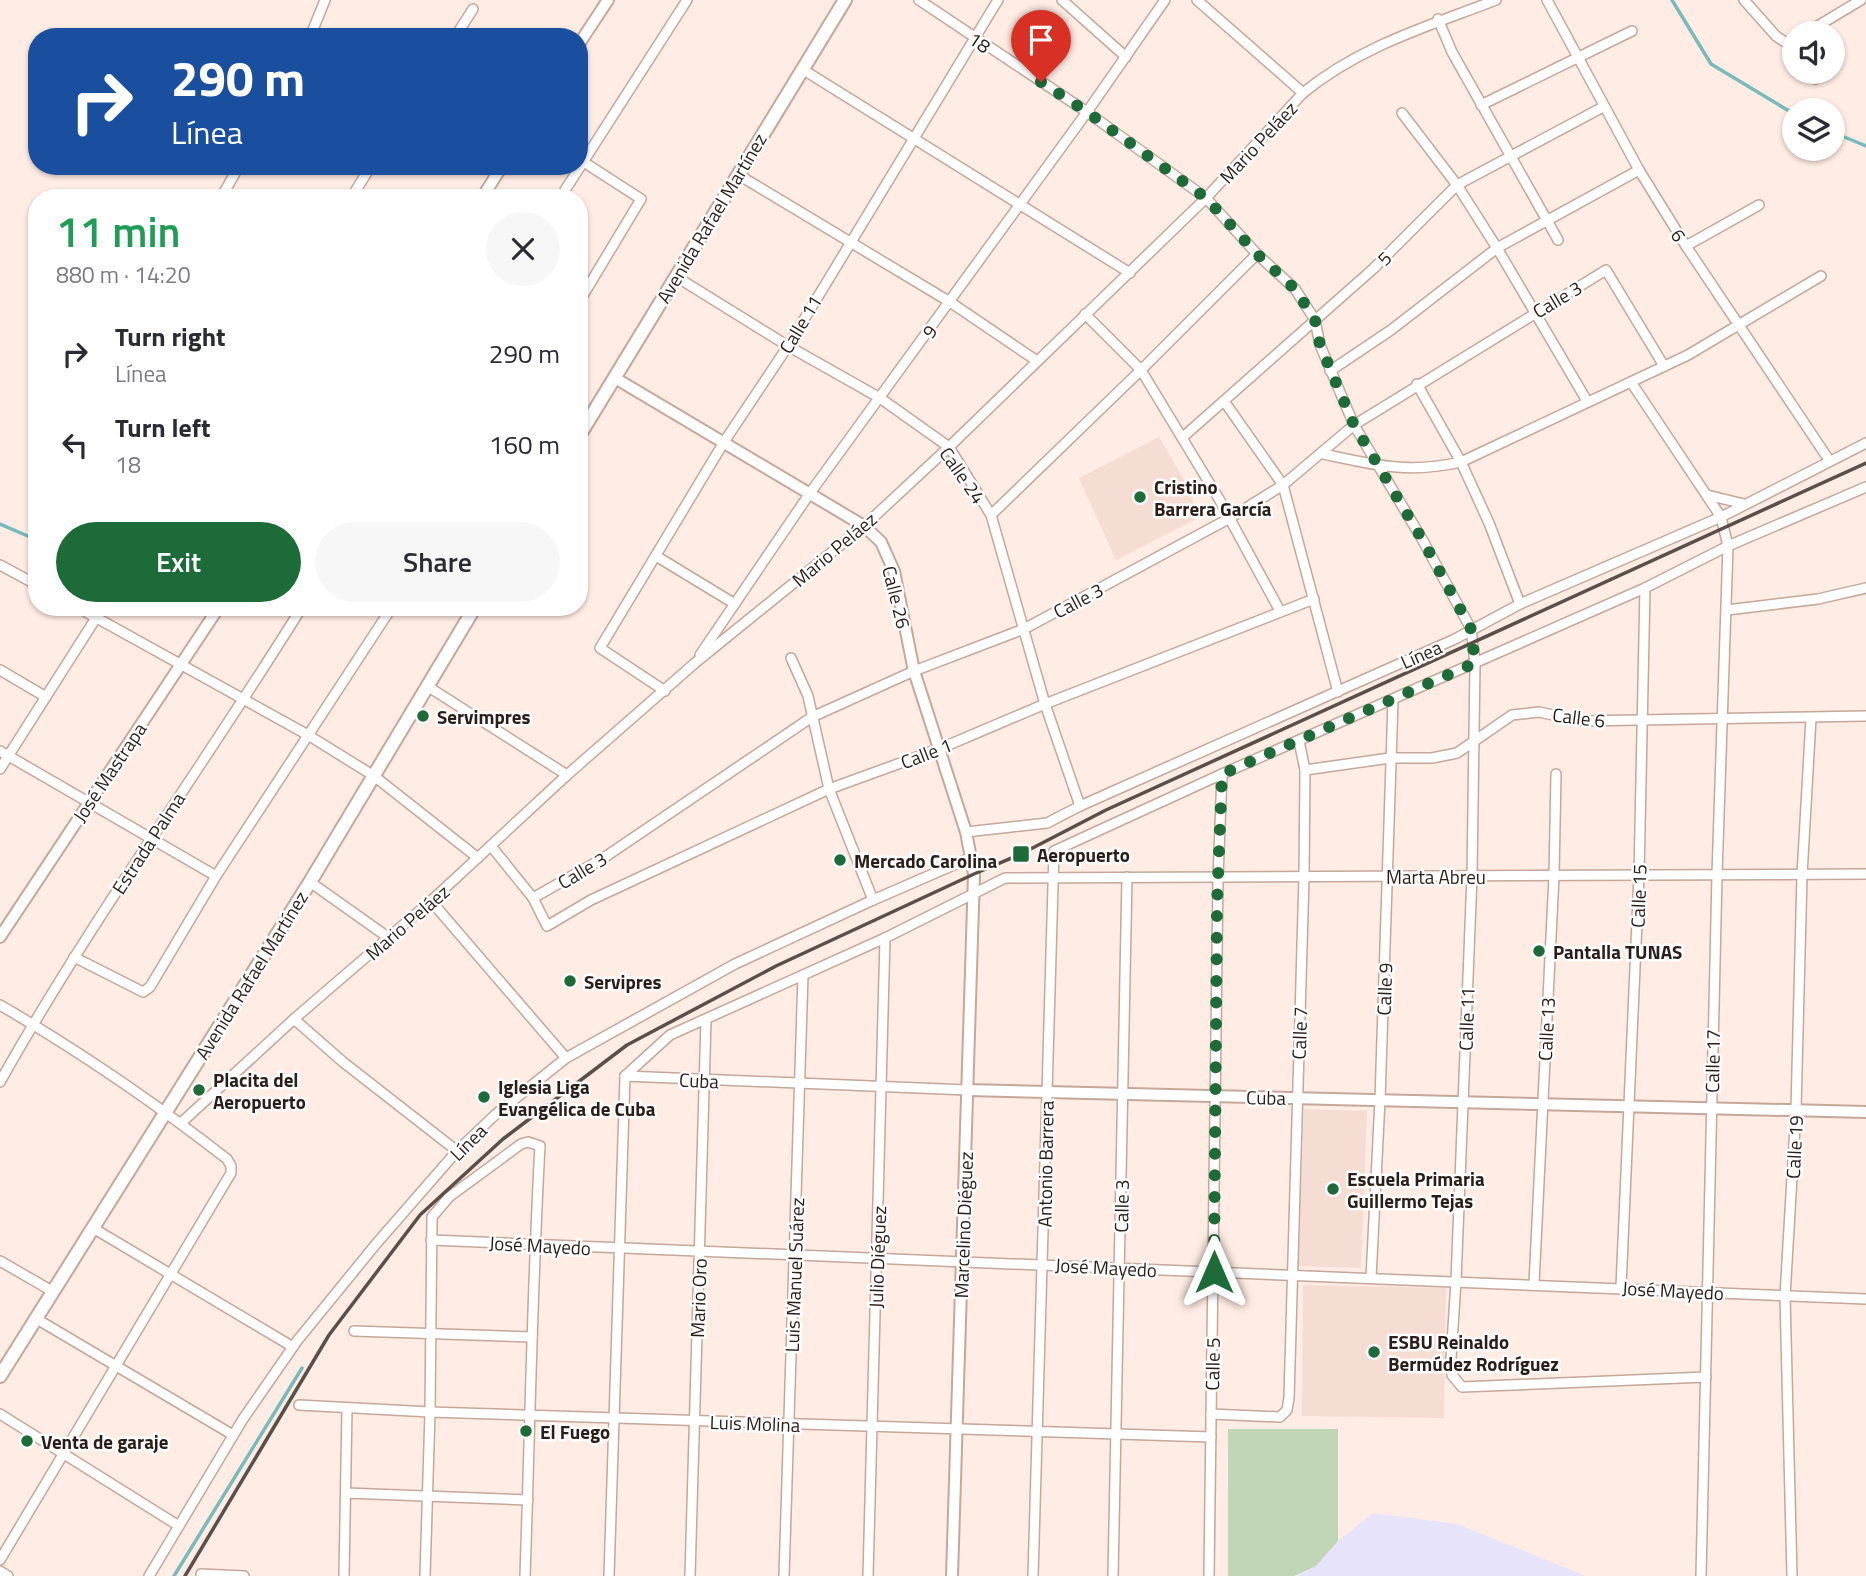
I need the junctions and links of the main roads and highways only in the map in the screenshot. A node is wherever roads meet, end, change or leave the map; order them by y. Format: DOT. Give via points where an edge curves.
graph roads {
  1 [pos="845,0"];
  2 [pos="588,422"];
  3 [pos="470,616"];
  4 [pos="0,1376"];
  1 -- 2 [label="main road, Avenida Rafael Martínez"];
  3 -- 4 [label="main road, Avenida Rafael Martínez" via="310,882"];
}
